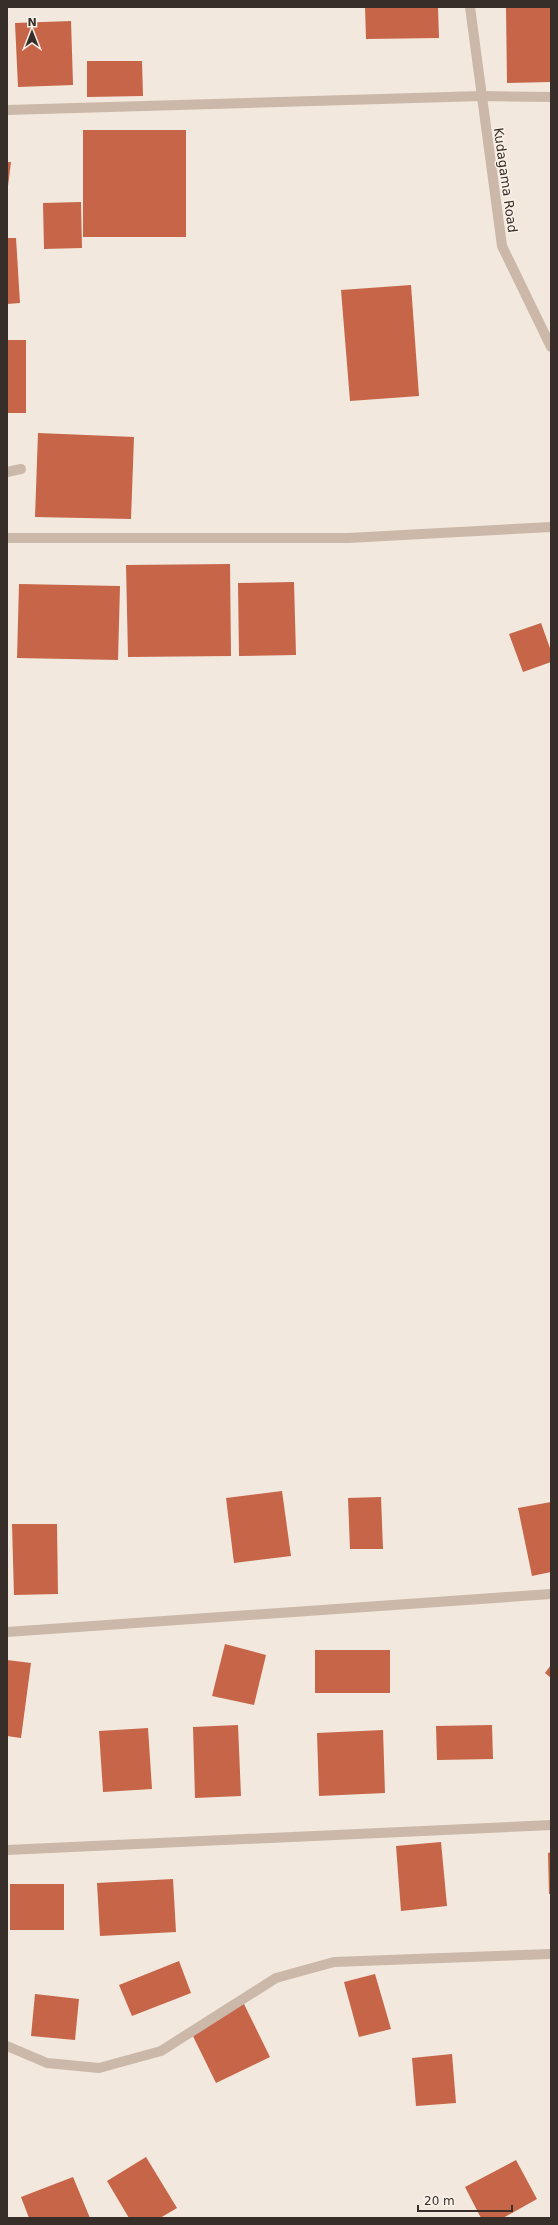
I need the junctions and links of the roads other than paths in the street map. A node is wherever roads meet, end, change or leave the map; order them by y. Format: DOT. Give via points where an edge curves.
graph roads {
  1 [pos="470,7"];
  2 [pos="482,96"];
  3 [pos="551,98"];
  4 [pos="7,110"];
  5 [pos="551,347"];
  6 [pos="21,469"];
  7 [pos="7,472"];
  8 [pos="551,527"];
  9 [pos="7,538"];
  10 [pos="551,1594"];
  11 [pos="7,1632"];
  12 [pos="551,1825"];
  13 [pos="7,1850"];
  14 [pos="551,1954"];
  15 [pos="7,2046"];
  1 -- 2 [label="street, Kudagama Road"];
  2 -- 3 [label="street"];
  2 -- 4 [label="street"];
  2 -- 5 [label="street, Kudagama Road" via="502,246"];
  6 -- 7 [label="street"];
  8 -- 9 [label="street" via="348,538"];
  10 -- 11 [label="street"];
  12 -- 13 [label="street"];
  14 -- 15 [label="street" via="334,1962 276,1978 161,2051 99,2068 47,2063"];
}
